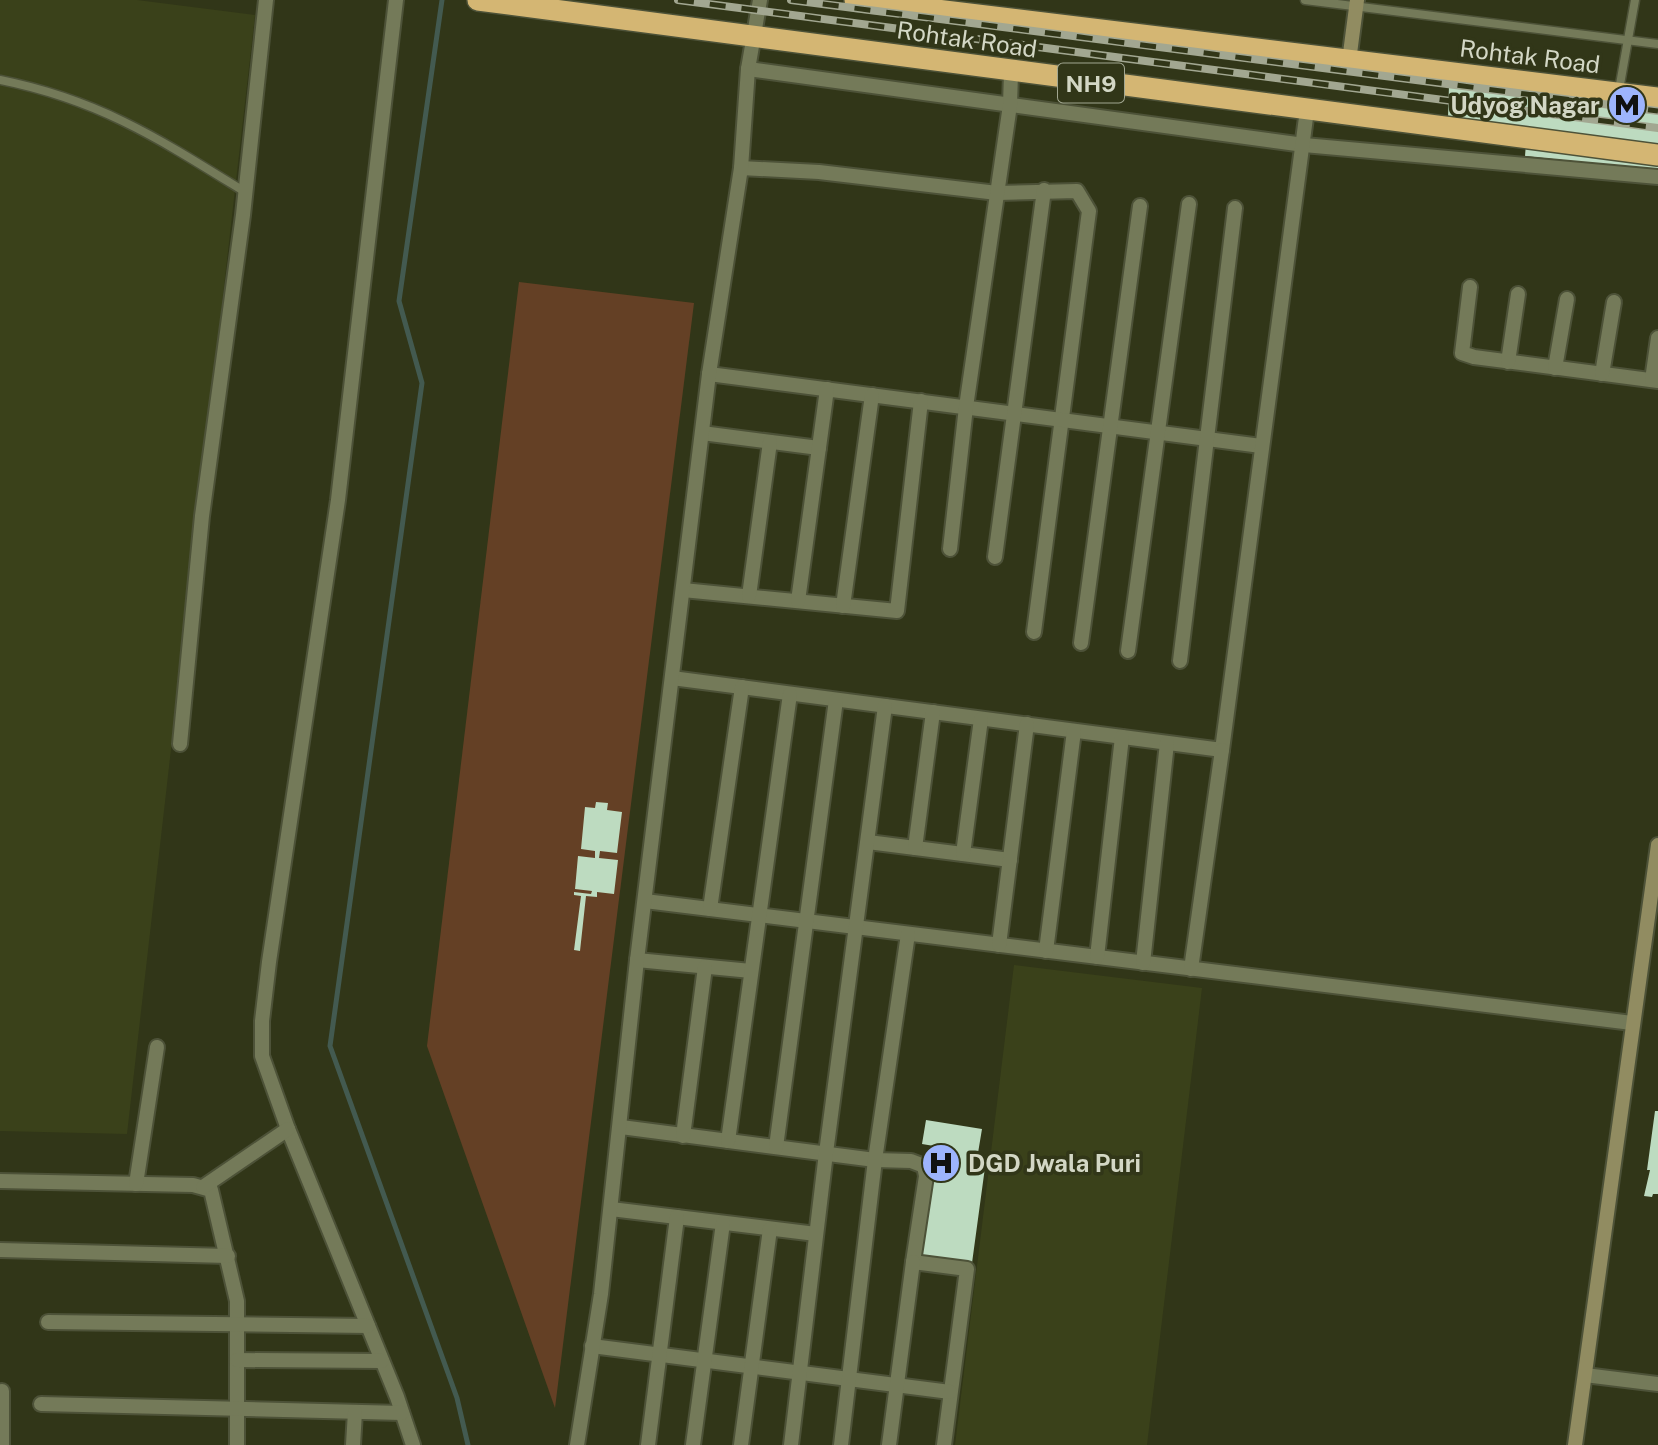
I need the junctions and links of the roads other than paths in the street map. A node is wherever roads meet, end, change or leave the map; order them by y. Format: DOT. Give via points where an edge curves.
graph roads {
  1 [pos="266,0"];
  2 [pos="396,0"];
  3 [pos="478,0"];
  4 [pos="760,0"];
  5 [pos="855,0"];
  6 [pos="1305,0"];
  7 [pos="1635,0"];
  8 [pos="1357,3"];
  9 [pos="752,34"];
  10 [pos="1628,41"];
  11 [pos="1658,44"];
  12 [pos="1349,61"];
  13 [pos="748,69"];
  14 [pos="1011,73"];
  15 [pos="0,80"];
  16 [pos="1618,93"];
  17 [pos="1658,98"];
  18 [pos="1010,104"];
  19 [pos="1307,110"];
  20 [pos="1304,145"];
  21 [pos="1658,155"];
  22 [pos="741,168"];
  23 [pos="1658,177"];
  24 [pos="1044,190"];
  25 [pos="245,192"];
  26 [pos="997,193"];
  27 [pos="1189,204"];
  28 [pos="1140,206"];
  29 [pos="1235,208"];
  30 [pos="1470,287"];
  31 [pos="1518,294"];
  32 [pos="1567,299"];
  33 [pos="1614,302"];
  34 [pos="1658,338"];
  35 [pos="1508,362"];
  36 [pos="1555,368"];
  37 [pos="709,374"];
  38 [pos="1602,374"];
  39 [pos="1655,381"];
  40 [pos="827,389"];
  41 [pos="872,395"];
  42 [pos="920,401"];
  43 [pos="966,407"];
  44 [pos="1015,414"];
  45 [pos="1063,420"];
  46 [pos="1110,426"];
  47 [pos="702,433"];
  48 [pos="1159,433"];
  49 [pos="1207,439"];
  50 [pos="770,442"];
  51 [pos="1261,446"];
  52 [pos="818,448"];
  53 [pos="950,549"];
  54 [pos="995,557"];
  55 [pos="683,590"];
  56 [pos="749,596"];
  57 [pos="798,601"];
  58 [pos="843,606"];
  59 [pos="1034,632"];
  60 [pos="1081,643"];
  61 [pos="1128,651"];
  62 [pos="1180,661"];
  63 [pos="673,678"];
  64 [pos="742,687"];
  65 [pos="790,694"];
  66 [pos="836,699"];
  67 [pos="885,706"];
  68 [pos="933,712"];
  69 [pos="981,719"];
  70 [pos="1027,724"];
  71 [pos="1074,730"];
  72 [pos="1122,737"];
  73 [pos="1167,743"];
  74 [pos="180,744"];
  75 [pos="1222,750"];
  76 [pos="868,842"];
  77 [pos="1658,845"];
  78 [pos="915,848"];
  79 [pos="963,854"];
  80 [pos="1010,860"];
  81 [pos="645,901"];
  82 [pos="710,909"];
  83 [pos="758,915"];
  84 [pos="806,921"];
  85 [pos="858,927"];
  86 [pos="908,934"];
  87 [pos="999,945"];
  88 [pos="1046,951"];
  89 [pos="1097,957"];
  90 [pos="637,960"];
  91 [pos="1143,963"];
  92 [pos="705,967"];
  93 [pos="1191,970"];
  94 [pos="751,971"];
  95 [pos="1632,1023"];
  96 [pos="156,1047"];
  97 [pos="621,1127"];
  98 [pos="288,1129"];
  99 [pos="683,1136"];
  100 [pos="728,1141"];
  101 [pos="776,1147"];
  102 [pos="825,1153"];
  103 [pos="875,1160"];
  104 [pos="0,1181"];
  105 [pos="136,1184"];
  106 [pos="203,1187"];
  107 [pos="611,1209"];
  108 [pos="677,1217"];
  109 [pos="723,1223"];
  110 [pos="770,1228"];
  111 [pos="816,1234"];
  112 [pos="0,1250"];
  113 [pos="228,1256"];
  114 [pos="913,1262"];
  115 [pos="48,1322"];
  116 [pos="237,1325"];
  117 [pos="368,1326"];
  118 [pos="592,1346"];
  119 [pos="658,1353"];
  120 [pos="703,1359"];
  121 [pos="237,1360"];
  122 [pos="382,1361"];
  123 [pos="752,1366"];
  124 [pos="800,1372"];
  125 [pos="1586,1376"];
  126 [pos="849,1379"];
  127 [pos="1658,1384"];
  128 [pos="896,1385"];
  129 [pos="2,1391"];
  130 [pos="950,1392"];
  131 [pos="41,1404"];
  132 [pos="235,1409"];
  133 [pos="355,1412"];
  134 [pos="402,1413"];
  135 [pos="2,1445"];
  136 [pos="237,1445"];
  137 [pos="353,1445"];
  138 [pos="413,1445"];
  139 [pos="577,1445"];
  140 [pos="648,1445"];
  141 [pos="693,1445"];
  142 [pos="741,1445"];
  143 [pos="791,1445"];
  144 [pos="841,1445"];
  145 [pos="889,1445"];
  146 [pos="944,1445"];
  147 [pos="1576,1445"];
  1 -- 25 [label="street"];
  2 -- 98 [label="street" via="338,500 262,1021 262,1056"];
  3 -- 9 [label="highway, Rohtak Road / NH9"];
  4 -- 9 [label="street"];
  5 -- 12 [label="highway, Rohtak Road / NH9"];
  6 -- 8 [label="lane"];
  7 -- 10 [label="lane"];
  8 -- 10 [label="lane"];
  8 -- 12 [label="street"];
  9 -- 13 [label="street"];
  9 -- 14 [label="highway, Rohtak Road / NH9"];
  10 -- 11 [label="lane"];
  10 -- 16 [label="lane"];
  12 -- 16 [label="highway, Rohtak Road / NH9"];
  13 -- 18 [label="street"];
  13 -- 22 [label="street"];
  14 -- 18 [label="street"];
  14 -- 19 [label="highway, Rohtak Road / NH9"];
  15 -- 25 [label="lane" via="104,110 149,132"];
  16 -- 17 [label="highway, Rohtak Road / NH9"];
  18 -- 20 [label="street"];
  18 -- 26 [label="street"];
  19 -- 20 [label="street"];
  19 -- 21 [label="highway, Rohtak Road / NH9"];
  20 -- 23 [label="street"];
  20 -- 51 [label="street"];
  22 -- 26 [label="street" via="819,172"];
  22 -- 37 [label="street"];
  24 -- 26 [label="street"];
  24 -- 44 [label="street"];
  24 -- 45 [label="street" via="1077,191 1089,211"];
  25 -- 74 [label="street" via="202,516"];
  26 -- 43 [label="street"];
  27 -- 48 [label="street"];
  28 -- 46 [label="street"];
  29 -- 49 [label="street"];
  30 -- 35 [label="street" via="1462,353"];
  31 -- 35 [label="street"];
  32 -- 36 [label="street"];
  33 -- 38 [label="street"];
  34 -- 39 [label="street"];
  35 -- 36 [label="street"];
  36 -- 38 [label="street"];
  37 -- 40 [label="street"];
  37 -- 47 [label="street"];
  38 -- 39 [label="street"];
  40 -- 41 [label="street"];
  40 -- 52 [label="street"];
  41 -- 42 [label="street"];
  41 -- 58 [label="street"];
  42 -- 43 [label="street"];
  42 -- 58 [label="street" via="897,611"];
  43 -- 44 [label="street"];
  43 -- 53 [label="street"];
  44 -- 45 [label="street"];
  44 -- 54 [label="street"];
  45 -- 46 [label="street"];
  45 -- 59 [label="street"];
  46 -- 48 [label="street"];
  46 -- 60 [label="street"];
  47 -- 50 [label="street"];
  47 -- 55 [label="street"];
  48 -- 49 [label="street"];
  48 -- 61 [label="street"];
  49 -- 51 [label="street"];
  49 -- 62 [label="street"];
  50 -- 52 [label="street"];
  50 -- 56 [label="street"];
  51 -- 75 [label="street"];
  52 -- 57 [label="street"];
  55 -- 56 [label="street"];
  55 -- 63 [label="street"];
  56 -- 57 [label="street"];
  57 -- 58 [label="street"];
  63 -- 64 [label="street"];
  63 -- 81 [label="street"];
  64 -- 65 [label="street"];
  64 -- 82 [label="street"];
  65 -- 66 [label="street"];
  65 -- 83 [label="street"];
  66 -- 67 [label="street"];
  66 -- 84 [label="street"];
  67 -- 68 [label="street"];
  67 -- 76 [label="street"];
  68 -- 69 [label="street"];
  68 -- 78 [label="street"];
  69 -- 70 [label="street"];
  69 -- 79 [label="street"];
  70 -- 71 [label="street"];
  70 -- 80 [label="street"];
  71 -- 72 [label="street"];
  71 -- 88 [label="street"];
  72 -- 73 [label="street"];
  72 -- 89 [label="street"];
  73 -- 75 [label="street"];
  73 -- 91 [label="street"];
  75 -- 93 [label="street"];
  76 -- 78 [label="street"];
  76 -- 85 [label="street"];
  77 -- 95 [label="street"];
  78 -- 79 [label="street"];
  79 -- 80 [label="street"];
  80 -- 87 [label="street"];
  81 -- 82 [label="street"];
  81 -- 90 [label="street"];
  82 -- 83 [label="street"];
  83 -- 84 [label="street"];
  83 -- 94 [label="street"];
  84 -- 85 [label="street"];
  84 -- 101 [label="street"];
  85 -- 86 [label="street"];
  85 -- 102 [label="street"];
  86 -- 87 [label="street"];
  86 -- 103 [label="street"];
  87 -- 88 [label="street"];
  88 -- 89 [label="street"];
  89 -- 91 [label="street"];
  90 -- 92 [label="street"];
  90 -- 97 [label="street"];
  91 -- 93 [label="street"];
  92 -- 94 [label="street"];
  92 -- 99 [label="street"];
  93 -- 95 [label="street"];
  94 -- 100 [label="street"];
  95 -- 125 [label="street"];
  96 -- 105 [label="street"];
  97 -- 99 [label="street"];
  97 -- 107 [label="street"];
  98 -- 106 [label="street"];
  98 -- 117 [label="street"];
  99 -- 100 [label="street"];
  100 -- 101 [label="street"];
  101 -- 102 [label="street"];
  102 -- 103 [label="street"];
  102 -- 111 [label="street"];
  103 -- 114 [label="street" via="924,1166"];
  103 -- 126 [label="street"];
  104 -- 105 [label="street"];
  105 -- 106 [label="street"];
  106 -- 113 [label="street" via="211,1190"];
  107 -- 108 [label="street"];
  107 -- 118 [label="street"];
  108 -- 109 [label="street"];
  108 -- 119 [label="street"];
  109 -- 110 [label="street"];
  109 -- 120 [label="street"];
  110 -- 111 [label="street"];
  110 -- 123 [label="street"];
  111 -- 124 [label="street"];
  112 -- 113 [label="street"];
  113 -- 116 [label="street"];
  114 -- 128 [label="street"];
  114 -- 130 [label="street" via="967,1269"];
  115 -- 116 [label="street"];
  116 -- 117 [label="street"];
  116 -- 121 [label="street"];
  117 -- 122 [label="street"];
  118 -- 119 [label="street"];
  118 -- 139 [label="street"];
  119 -- 120 [label="street"];
  119 -- 140 [label="street"];
  120 -- 123 [label="street"];
  120 -- 141 [label="street"];
  121 -- 122 [label="street"];
  121 -- 132 [label="street"];
  122 -- 134 [label="street"];
  123 -- 124 [label="street"];
  123 -- 142 [label="street"];
  124 -- 126 [label="street"];
  124 -- 143 [label="street"];
  125 -- 127 [label="street"];
  125 -- 147 [label="street"];
  126 -- 128 [label="street"];
  126 -- 144 [label="street"];
  128 -- 130 [label="street"];
  128 -- 145 [label="street"];
  129 -- 135 [label="street"];
  130 -- 146 [label="street"];
  131 -- 132 [label="street"];
  132 -- 133 [label="street"];
  132 -- 136 [label="street"];
  133 -- 134 [label="street"];
  133 -- 137 [label="street"];
  134 -- 138 [label="street"];
}
